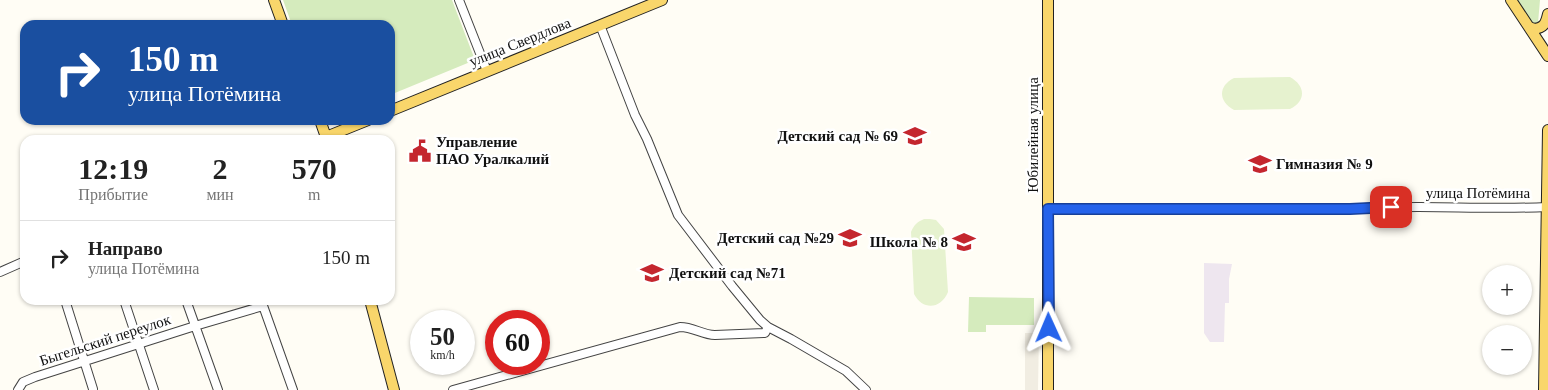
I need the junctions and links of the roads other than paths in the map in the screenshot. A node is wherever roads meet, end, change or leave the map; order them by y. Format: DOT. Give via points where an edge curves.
graph roads {
  1 [pos="274,0"];
  2 [pos="459,0"];
  3 [pos="662,0"];
  4 [pos="1048,0"];
  5 [pos="1511,0"];
  6 [pos="1548,14"];
  7 [pos="281,20"];
  8 [pos="600,26"];
  9 [pos="1529,27"];
  10 [pos="1548,56"];
  11 [pos="487,71"];
  12 [pos="395,109"];
  13 [pos="356,125"];
  14 [pos="1548,130"];
  15 [pos="333,135"];
  16 [pos="1547,207"];
  17 [pos="1048,209"];
  18 [pos="20,264"];
  19 [pos="0,272"];
  20 [pos="66,305"];
  21 [pos="126,305"];
  22 [pos="188,305"];
  23 [pos="256,305"];
  24 [pos="263,305"];
  25 [pos="371,305"];
  26 [pos="195,326"];
  27 [pos="768,328"];
  28 [pos="139,344"];
  29 [pos="85,362"];
  30 [pos="93,389"];
  31 [pos="19,390"];
  32 [pos="154,390"];
  33 [pos="218,390"];
  34 [pos="293,390"];
  35 [pos="394,390"];
  36 [pos="453,390"];
  37 [pos="866,390"];
  38 [pos="1048,390"];
  39 [pos="1544,390"];
  1 -- 7 [label="main road"];
  2 -- 11 [label="street"];
  3 -- 8 [label="main road, улица Свердлова"];
  4 -- 17 [label="main road, Юбилейная улица"];
  5 -- 9 [label="main road"];
  6 -- 9 [label="main road" via="1543,26"];
  8 -- 11 [label="main road, улица Свердлова"];
  8 -- 27 [label="street" via="634,115 678,215"];
  9 -- 10 [label="main road"];
  11 -- 12 [label="main road, улица Свердлова"];
  13 -- 15 [label="main road"];
  14 -- 16 [label="main road"];
  16 -- 17 [label="street, улица Потёмина"];
  16 -- 39 [label="main road"];
  17 -- 38 [label="main road, Юбилейная улица"];
  18 -- 19 [label="street"];
  20 -- 29 [label="street"];
  21 -- 28 [label="street"];
  22 -- 26 [label="street"];
  23 -- 26 [label="street, Быгельский переулок"];
  24 -- 34 [label="street"];
  25 -- 35 [label="main road"];
  26 -- 28 [label="street, Быгельский переулок"];
  26 -- 33 [label="street"];
  27 -- 36 [label="street" via="765,333 707,335 689,327 680,327"];
  27 -- 37 [label="street" via="846,371"];
  28 -- 29 [label="street, Быгельский переулок"];
  28 -- 32 [label="street"];
  29 -- 30 [label="street"];
  29 -- 31 [label="street, Быгельский переулок" via="23,382"];
}
